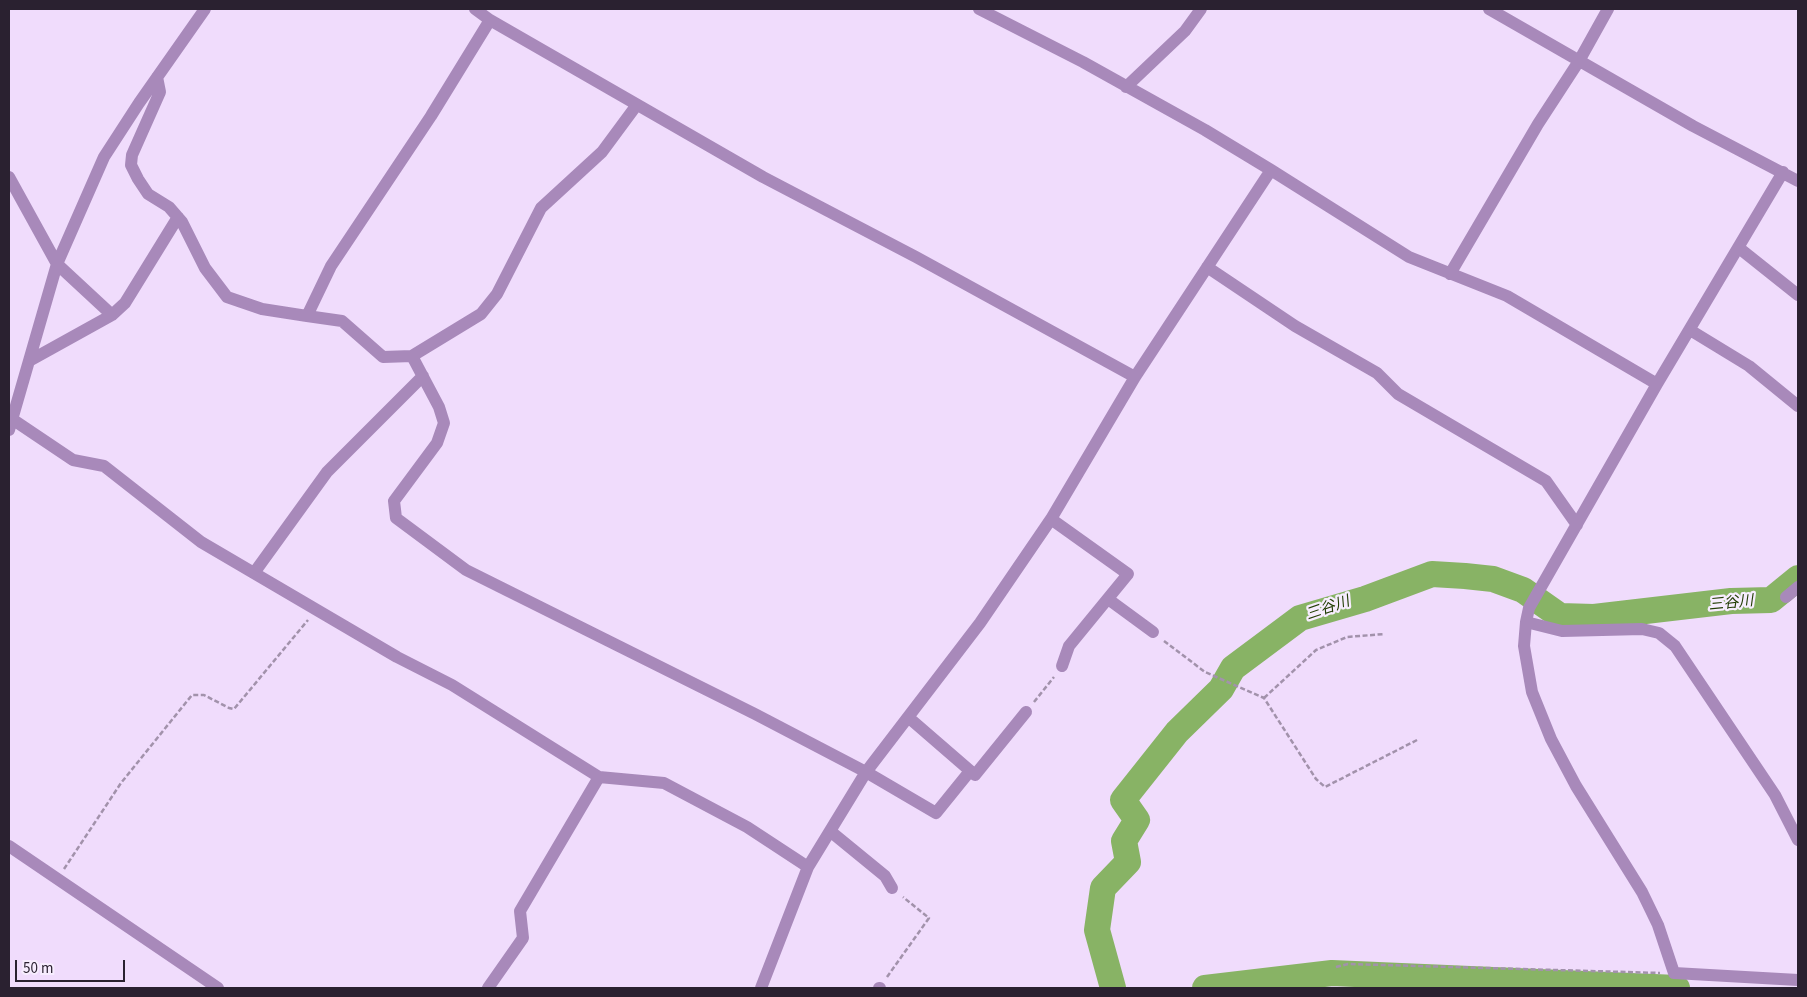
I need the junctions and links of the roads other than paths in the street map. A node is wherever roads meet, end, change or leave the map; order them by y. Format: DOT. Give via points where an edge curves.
graph roads {
  1 [pos="206,9"];
  2 [pos="979,9"];
  3 [pos="1201,9"];
  4 [pos="1489,9"];
  5 [pos="1608,9"];
  6 [pos="482,13"];
  7 [pos="1580,61"];
  8 [pos="157,77"];
  9 [pos="1126,87"];
  10 [pos="636,106"];
  11 [pos="1271,170"];
  12 [pos="1783,172"];
  13 [pos="9,177"];
  14 [pos="1798,181"];
  15 [pos="178,217"];
  16 [pos="1739,248"];
  17 [pos="57,264"];
  18 [pos="1207,267"];
  19 [pos="1450,274"];
  20 [pos="1798,295"];
  21 [pos="112,315"];
  22 [pos="307,316"];
  23 [pos="1690,330"];
  24 [pos="412,356"];
  25 [pos="28,360"];
  26 [pos="422,376"];
  27 [pos="1134,377"];
  28 [pos="1657,384"];
  29 [pos="12,399"];
  30 [pos="1798,406"];
  31 [pos="11,425"];
  32 [pos="1051,519"];
  33 [pos="1576,525"];
  34 [pos="254,573"];
  35 [pos="1798,587"];
  36 [pos="1786,597"];
  37 [pos="1108,599"];
  38 [pos="1526,622"];
  39 [pos="1153,632"];
  40 [pos="1062,666"];
  41 [pos="1026,712"];
  42 [pos="908,717"];
  43 [pos="970,771"];
  44 [pos="866,772"];
  45 [pos="599,777"];
  46 [pos="830,831"];
  47 [pos="1798,840"];
  48 [pos="9,846"];
  49 [pos="808,867"];
  50 [pos="892,888"];
  51 [pos="1798,980"];
  52 [pos="218,988"];
  53 [pos="488,988"];
  54 [pos="760,988"];
  1 -- 8 [label="street"];
  2 -- 9 [label="street"];
  3 -- 9 [label="street" via="1185,31"];
  4 -- 7 [label="street"];
  5 -- 7 [label="street"];
  6 -- 10 [label="street"];
  6 -- 22 [label="street" via="431,116 331,266"];
  7 -- 12 [label="street" via="1693,126"];
  7 -- 19 [label="street" via="1538,124"];
  8 -- 15 [label="street" via="160,92 132,155 131,165 148,194"];
  8 -- 17 [label="street" via="104,157"];
  9 -- 11 [label="street"];
  10 -- 24 [label="street" via="602,152 542,208 497,294 481,314"];
  10 -- 27 [label="street"];
  11 -- 18 [label="street"];
  11 -- 19 [label="street" via="1409,258"];
  12 -- 14 [label="street"];
  12 -- 16 [label="street"];
  13 -- 17 [label="street"];
  15 -- 21 [label="street" via="125,303"];
  15 -- 22 [label="street" via="204,268 227,297 262,309"];
  16 -- 20 [label="street"];
  16 -- 23 [label="street"];
  17 -- 21 [label="street"];
  17 -- 25 [label="street"];
  18 -- 27 [label="street"];
  18 -- 33 [label="street" via="1295,326 1377,373 1398,394 1546,481"];
  19 -- 28 [label="street" via="1507,296"];
  21 -- 25 [label="street"];
  22 -- 24 [label="street" via="342,322 383,357"];
  23 -- 28 [label="street"];
  23 -- 30 [label="street" via="1749,366"];
  24 -- 26 [label="street"];
  25 -- 29 [label="street"];
  26 -- 34 [label="street" via="327,472"];
  26 -- 44 [label="street" via="444,422 437,443 394,501 396,518 466,570"];
  27 -- 32 [label="street"];
  28 -- 33 [label="street"];
  29 -- 31 [label="street"];
  31 -- 34 [label="street" via="73,460 104,466 201,542"];
  32 -- 37 [label="street" via="1128,574"];
  32 -- 42 [label="street" via="980,623"];
  33 -- 38 [label="street" via="1529,608"];
  34 -- 45 [label="street" via="397,657 452,685"];
  35 -- 36 [label="street"];
  37 -- 39 [label="street"];
  37 -- 40 [label="street" via="1069,646"];
  38 -- 47 [label="street" via="1562,631 1642,629 1659,633 1675,646 1775,795"];
  38 -- 51 [label="street" via="1524,646 1532,692 1551,739 1576,786 1642,892 1658,925 1674,973"];
  41 -- 43 [label="street" via="975,775"];
  42 -- 43 [label="street"];
  42 -- 44 [label="street"];
  43 -- 44 [label="street" via="936,813"];
  44 -- 46 [label="street"];
  45 -- 49 [label="street" via="664,782 747,827"];
  45 -- 53 [label="street" via="520,912 522,938"];
  46 -- 49 [label="street"];
  46 -- 50 [label="street" via="885,876"];
  48 -- 52 [label="street"];
  49 -- 54 [label="street"];
}
